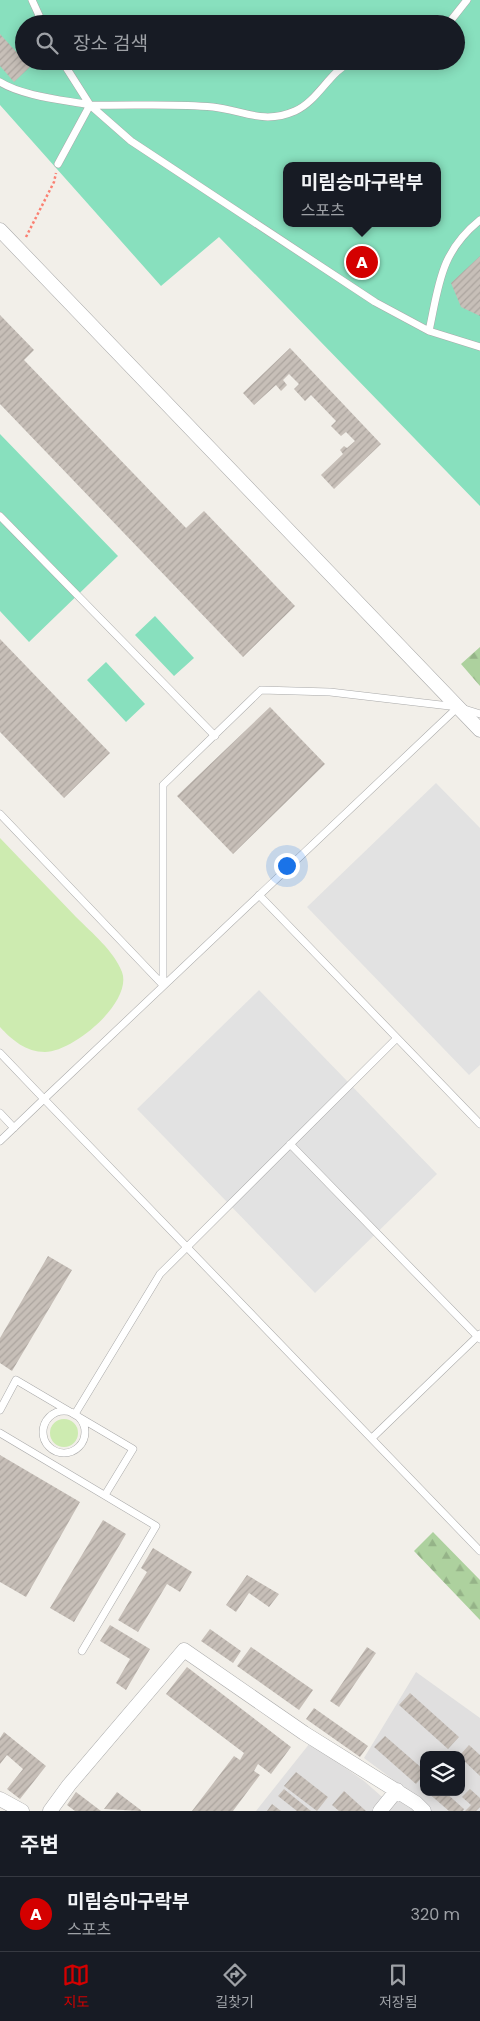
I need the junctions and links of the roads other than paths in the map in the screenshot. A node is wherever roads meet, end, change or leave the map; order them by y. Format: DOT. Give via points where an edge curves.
graph roads {
  1 [pos="32,0"];
  2 [pos="467,0"];
  3 [pos="39,15"];
  4 [pos="455,15"];
  5 [pos="68,70"];
  6 [pos="337,70"];
  7 [pos="0,82"];
  8 [pos="90,105"];
  9 [pos="58,164"];
  10 [pos="480,220"];
  11 [pos="0,230"];
  12 [pos="429,331"];
  13 [pos="480,347"];
  14 [pos="0,516"];
  15 [pos="458,707"];
  16 [pos="480,714"];
  17 [pos="480,730"];
  18 [pos="215,736"];
  19 [pos="0,814"];
  20 [pos="259,895"];
  21 [pos="163,985"];
  22 [pos="397,1038"];
  23 [pos="0,1053"];
  24 [pos="44,1099"];
  25 [pos="0,1113"];
  26 [pos="480,1124"];
  27 [pos="14,1128"];
  28 [pos="0,1141"];
  29 [pos="290,1144"];
  30 [pos="186,1248"];
  31 [pos="479,1337"];
  32 [pos="0,1410"];
  33 [pos="75,1414"];
  34 [pos="0,1433"];
  35 [pos="372,1438"];
  36 [pos="54,1452"];
  37 [pos="49,1462"];
  38 [pos="105,1496"];
  39 [pos="480,1551"];
  40 [pos="82,1651"];
  41 [pos="397,1790"];
  42 [pos="0,1799"];
  43 [pos="22,1811"];
  44 [pos="50,1811"];
  45 [pos="380,1811"];
  46 [pos="424,1811"];
  1 -- 3 [label="lane"];
  2 -- 4 [label="lane"];
  5 -- 8 [label="lane"];
  6 -- 8 [label="lane" via="309,101 281,116 242,115 214,107"];
  7 -- 8 [label="lane"];
  8 -- 9 [label="lane"];
  8 -- 12 [label="lane" via="130,142 375,302"];
  10 -- 12 [label="lane" via="467,230 447,256"];
  11 -- 15 [label="street"];
  12 -- 13 [label="lane"];
  14 -- 18 [label="lane"];
  15 -- 16 [label="lane"];
  15 -- 17 [label="street"];
  15 -- 18 [label="lane" via="330,692 262,690"];
  15 -- 20 [label="lane"];
  18 -- 21 [label="lane" via="163,785"];
  19 -- 21 [label="lane"];
  20 -- 21 [label="lane"];
  20 -- 22 [label="lane"];
  21 -- 24 [label="lane"];
  22 -- 26 [label="lane"];
  22 -- 29 [label="lane"];
  23 -- 24 [label="lane"];
  24 -- 27 [label="lane"];
  24 -- 30 [label="lane"];
  25 -- 27 [label="lane"];
  27 -- 28 [label="lane"];
  29 -- 30 [label="lane"];
  29 -- 31 [label="lane"];
  30 -- 33 [label="lane" via="160,1274"];
  30 -- 35 [label="lane"];
  31 -- 35 [label="lane"];
  32 -- 33 [label="lane" via="16,1380"];
  33 -- 36 [label="lane" via="86,1429 85,1438 73,1452"];
  33 -- 36 [label="lane" via="56,1412 43,1427 43,1437"];
  33 -- 38 [label="lane" via="133,1449"];
  34 -- 37 [label="lane"];
  35 -- 39 [label="lane"];
  36 -- 37 [label="lane"];
  37 -- 38 [label="lane"];
  38 -- 40 [label="lane" via="156,1526"];
  41 -- 44 [label="street" via="304,1733 184,1650"];
  41 -- 45 [label="street"];
  41 -- 46 [label="street"];
  42 -- 43 [label="street"];
}
